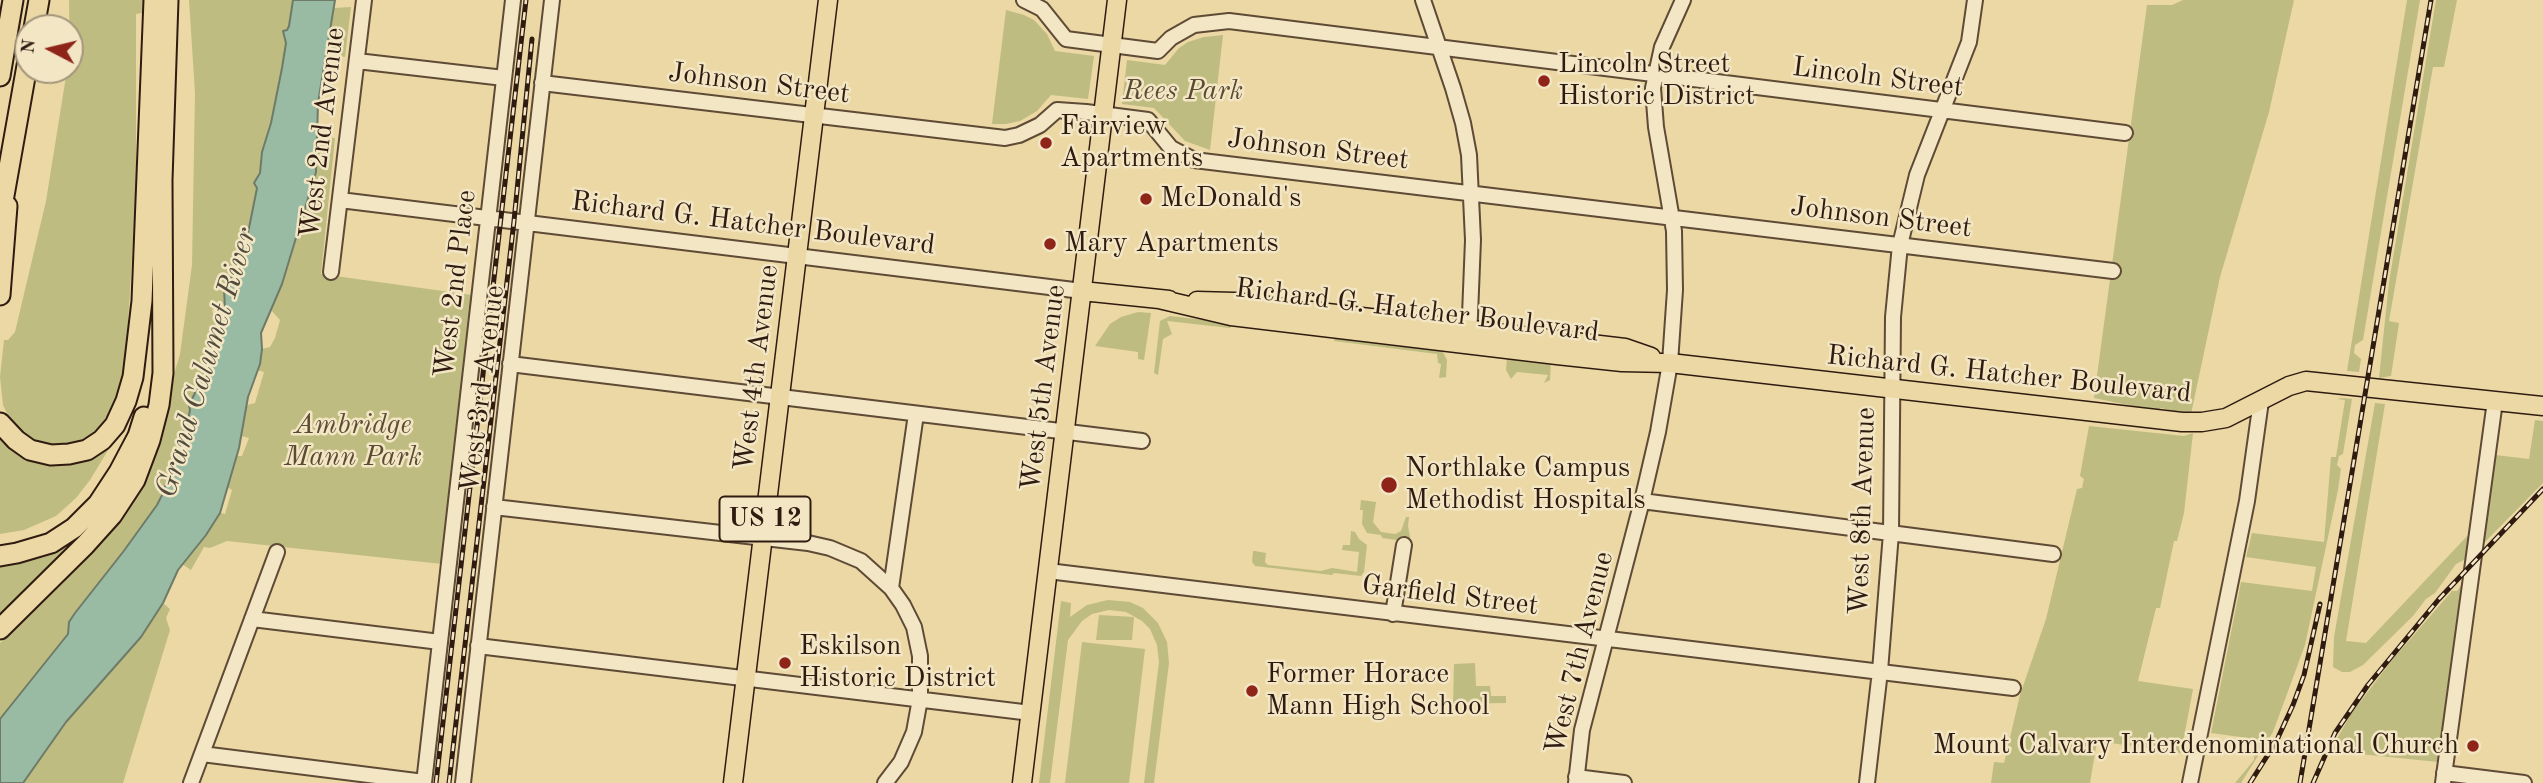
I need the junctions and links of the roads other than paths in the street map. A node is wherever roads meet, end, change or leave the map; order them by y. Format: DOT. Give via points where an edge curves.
graph roads {
  1 [pos="13,0"];
  2 [pos="168,0"];
  3 [pos="364,0"];
  4 [pos="513,0"];
  5 [pos="552,0"];
  6 [pos="828,0"];
  7 [pos="1024,0"];
  8 [pos="1117,0"];
  9 [pos="1423,0"];
  10 [pos="1684,0"];
  11 [pos="1975,0"];
  12 [pos="153,5"];
  13 [pos="1112,45"];
  14 [pos="1438,47"];
  15 [pos="357,61"];
  16 [pos="1655,74"];
  17 [pos="0,76"];
  18 [pos="504,78"];
  19 [pos="542,83"];
  20 [pos="24,84"];
  21 [pos="1942,110"];
  22 [pos="1103,114"];
  23 [pos="814,116"];
  24 [pos="2125,133"];
  25 [pos="10,159"];
  26 [pos="1471,194"];
  27 [pos="340,200"];
  28 [pos="0,218"];
  29 [pos="488,218"];
  30 [pos="1673,218"];
  31 [pos="527,223"];
  32 [pos="1900,245"];
  33 [pos="797,256"];
  34 [pos="2113,271"];
  35 [pos="331,272"];
  36 [pos="1082,291"];
  37 [pos="0,295"];
  38 [pos="152,301"];
  39 [pos="1469,337"];
  40 [pos="1670,363"];
  41 [pos="510,365"];
  42 [pos="1891,390"];
  43 [pos="780,398"];
  44 [pos="2261,401"];
  45 [pos="2495,401"];
  46 [pos="2543,406"];
  47 [pos="916,414"];
  48 [pos="0,423"];
  49 [pos="1065,433"];
  50 [pos="1142,441"];
  51 [pos="1642,501"];
  52 [pos="494,507"];
  53 [pos="1891,533"];
  54 [pos="763,538"];
  55 [pos="0,544"];
  56 [pos="1404,545"];
  57 [pos="277,552"];
  58 [pos="2053,554"];
  59 [pos="0,556"];
  60 [pos="1048,571"];
  61 [pos="891,588"];
  62 [pos="1393,614"];
  63 [pos="252,619"];
  64 [pos="0,629"];
  65 [pos="1606,640"];
  66 [pos="440,642"];
  67 [pos="478,646"];
  68 [pos="1880,671"];
  69 [pos="746,679"];
  70 [pos="2013,688"];
  71 [pos="920,699"];
  72 [pos="1031,713"];
  73 [pos="202,754"];
  74 [pos="2444,778"];
  75 [pos="1576,780"];
  76 [pos="424,782"];
  77 [pos="191,783"];
  78 [pos="463,783"];
  79 [pos="733,783"];
  80 [pos="885,783"];
  81 [pos="1022,783"];
  82 [pos="1624,783"];
  83 [pos="1867,783"];
  84 [pos="2190,783"];
  85 [pos="2524,783"];
  1 -- 17 [label="highway"];
  2 -- 38 [label="highway"];
  3 -- 15 [label="street, West 2nd Avenue"];
  4 -- 18 [label="street, West 2nd Place"];
  5 -- 19 [label="street, West 3rd Avenue"];
  6 -- 23 [label="main road, West 4th Avenue / US 12"];
  7 -- 13 [label="street, Lincoln Street" via="1042,9 1066,39"];
  8 -- 13 [label="main road, West 5th Avenue"];
  9 -- 14 [label="street"];
  10 -- 16 [label="street, West 7th Avenue"];
  11 -- 21 [label="street, West 8th Avenue" via="1969,42"];
  12 -- 38 [label="highway"];
  13 -- 14 [label="street, Lincoln Street" via="1158,51 1194,25 1229,21"];
  13 -- 22 [label="main road, West 5th Avenue"];
  14 -- 16 [label="street, Lincoln Street"];
  14 -- 26 [label="street" via="1463,123"];
  15 -- 18 [label="street"];
  15 -- 27 [label="street, West 2nd Avenue"];
  16 -- 21 [label="street, Lincoln Street"];
  16 -- 30 [label="street, West 7th Avenue" via="1653,106"];
  18 -- 29 [label="street, West 2nd Place"];
  19 -- 23 [label="street, Johnson Street"];
  19 -- 31 [label="street, West 3rd Avenue"];
  20 -- 25 [label="highway"];
  21 -- 24 [label="street, Lincoln Street"];
  21 -- 32 [label="street, West 8th Avenue" via="1917,175"];
  22 -- 23 [label="street, Johnson Street" via="1060,110 1033,129 1005,138"];
  22 -- 26 [label="street, Johnson Street" via="1148,120 1164,143 1194,160"];
  22 -- 36 [label="main road, West 5th Avenue"];
  23 -- 33 [label="main road, West 4th Avenue / US 12"];
  25 -- 28 [label="highway"];
  25 -- 37 [label="highway"];
  26 -- 30 [label="street, Johnson Street"];
  26 -- 39 [label="street"];
  27 -- 29 [label="street, Richard G. Hatcher Boulevard"];
  27 -- 35 [label="street, West 2nd Avenue"];
  29 -- 31 [label="street, Richard G. Hatcher Boulevard"];
  29 -- 66 [label="street, West 2nd Place"];
  30 -- 32 [label="street, Johnson Street"];
  30 -- 40 [label="street, West 7th Avenue"];
  31 -- 33 [label="street, Richard G. Hatcher Boulevard"];
  31 -- 41 [label="street, West 3rd Avenue"];
  32 -- 34 [label="street, Johnson Street"];
  32 -- 42 [label="street, West 8th Avenue"];
  33 -- 36 [label="street, Richard G. Hatcher Boulevard"];
  33 -- 43 [label="main road, West 4th Avenue / US 12"];
  36 -- 39 [label="main road, Richard G. Hatcher Boulevard" via="1234,302 1311,318"];
  36 -- 49 [label="main road, West 5th Avenue"];
  38 -- 48 [label="highway" via="126,401 102,440 87,450 51,455 30,450"];
  38 -- 55 [label="highway" via="139,394 115,459 90,498 67,519 48,532"];
  38 -- 59 [label="highway" via="154,373 148,406 119,472 98,504 74,528 51,543"];
  38 -- 64 [label="highway" via="163,373 150,440 135,480 103,525"];
  39 -- 40 [label="main road, Richard G. Hatcher Boulevard" via="1625,348"];
  40 -- 42 [label="main road, Richard G. Hatcher Boulevard"];
  40 -- 51 [label="street, West 7th Avenue"];
  41 -- 43 [label="street"];
  41 -- 52 [label="street, West 3rd Avenue"];
  42 -- 44 [label="main road, Richard G. Hatcher Boulevard" via="2191,422 2226,418"];
  42 -- 53 [label="street, West 8th Avenue"];
  43 -- 47 [label="street"];
  43 -- 54 [label="main road, West 4th Avenue / US 12"];
  44 -- 45 [label="main road, Richard G. Hatcher Boulevard" via="2306,381"];
  44 -- 84 [label="street" via="2247,501"];
  45 -- 46 [label="main road, Richard G. Hatcher Boulevard"];
  45 -- 74 [label="street"];
  47 -- 49 [label="street"];
  47 -- 61 [label="street"];
  49 -- 50 [label="street"];
  49 -- 60 [label="main road, West 5th Avenue"];
  51 -- 53 [label="street"];
  51 -- 65 [label="street, West 7th Avenue"];
  52 -- 54 [label="street"];
  52 -- 67 [label="street, West 3rd Avenue"];
  53 -- 58 [label="street"];
  53 -- 68 [label="street, West 8th Avenue"];
  54 -- 61 [label="street" via="820,545 846,554 873,570"];
  54 -- 69 [label="main road, West 4th Avenue / US 12"];
  56 -- 62 [label="street"];
  57 -- 63 [label="street"];
  60 -- 62 [label="street, Garfield Street"];
  60 -- 72 [label="main road, West 5th Avenue"];
  61 -- 71 [label="street" via="918,641"];
  62 -- 65 [label="street, Garfield Street"];
  63 -- 66 [label="street"];
  63 -- 73 [label="street"];
  65 -- 68 [label="street, Garfield Street"];
  65 -- 75 [label="street, West 7th Avenue" via="1582,730"];
  66 -- 76 [label="street, West 2nd Place"];
  67 -- 69 [label="street"];
  67 -- 78 [label="street, West 3rd Avenue"];
  68 -- 70 [label="street, Garfield Street"];
  68 -- 83 [label="street, West 8th Avenue"];
  69 -- 71 [label="street"];
  69 -- 79 [label="main road, West 4th Avenue / US 12"];
  71 -- 72 [label="street"];
  71 -- 80 [label="street" via="909,746"];
  72 -- 81 [label="main road, West 5th Avenue"];
  73 -- 76 [label="street"];
  73 -- 77 [label="street"];
  74 -- 85 [label="street"];
  75 -- 82 [label="street"];
}
